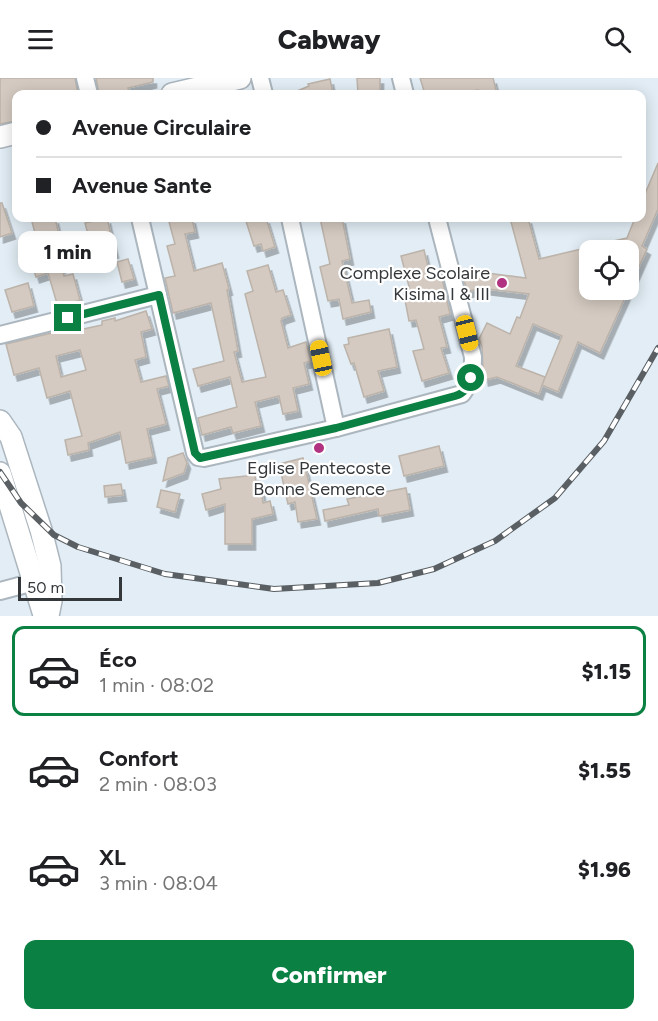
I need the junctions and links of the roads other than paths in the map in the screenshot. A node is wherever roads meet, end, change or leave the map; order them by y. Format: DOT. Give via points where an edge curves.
graph roads {
  1 [pos="240,78"];
  2 [pos="210,81"];
  3 [pos="184,90"];
  4 [pos="141,222"];
  5 [pos="291,222"];
  6 [pos="438,222"];
  7 [pos="159,295"];
  8 [pos="0,335"];
  9 [pos="0,421"];
  10 [pos="336,428"];
  11 [pos="0,473"];
  12 [pos="34,582"];
  13 [pos="0,591"];
  14 [pos="46,616"];
  1 -- 2 [label="street"];
  2 -- 3 [label="street"];
  4 -- 7 [label="street"];
  5 -- 10 [label="street"];
  6 -- 10 [label="street" via="472,357 467,387 462,394"];
  7 -- 8 [label="street"];
  7 -- 10 [label="street" via="195,453 200,458"];
  9 -- 14 [label="street" via="11,436 50,566 51,601"];
  11 -- 12 [label="street"];
  12 -- 13 [label="street"];
  12 -- 14 [label="street"];
}
